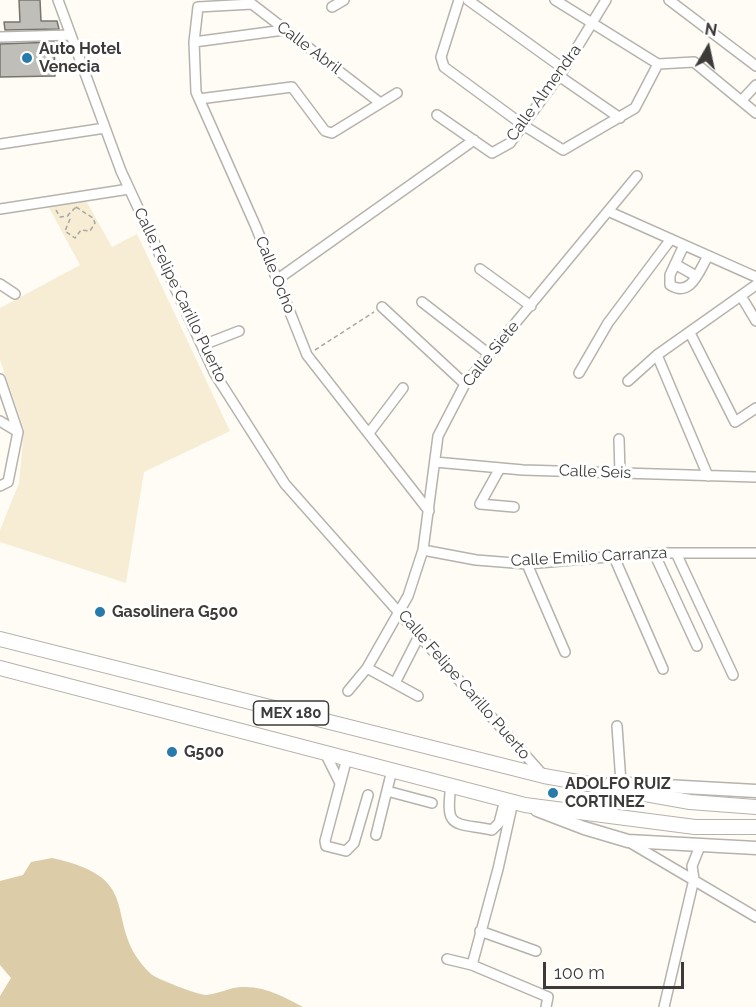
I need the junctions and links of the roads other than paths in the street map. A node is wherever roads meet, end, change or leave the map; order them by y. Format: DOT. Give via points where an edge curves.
graph roads {
  1 [pos="70,0"];
  2 [pos="344,0"];
  3 [pos="459,0"];
  4 [pos="468,0"];
  5 [pos="555,0"];
  6 [pos="606,0"];
  7 [pos="669,0"];
  8 [pos="58,2"];
  9 [pos="198,7"];
  10 [pos="332,7"];
  11 [pos="591,25"];
  12 [pos="284,30"];
  13 [pos="71,35"];
  14 [pos="0,37"];
  15 [pos="194,42"];
  16 [pos="658,64"];
  17 [pos="756,66"];
  18 [pos="562,73"];
  19 [pos="756,85"];
  20 [pos="397,93"];
  21 [pos="199,99"];
  22 [pos="742,100"];
  23 [pos="379,102"];
  24 [pos="756,113"];
  25 [pos="437,115"];
  26 [pos="620,118"];
  27 [pos="523,125"];
  28 [pos="105,128"];
  29 [pos="474,140"];
  30 [pos="0,144"];
  31 [pos="637,176"];
  32 [pos="129,189"];
  33 [pos="0,209"];
  34 [pos="610,212"];
  35 [pos="671,239"];
  36 [pos="684,245"];
  37 [pos="708,256"];
  38 [pos="675,264"];
  39 [pos="480,269"];
  40 [pos="696,276"];
  41 [pos="756,277"];
  42 [pos="278,279"];
  43 [pos="0,284"];
  44 [pos="756,285"];
  45 [pos="15,294"];
  46 [pos="741,296"];
  47 [pos="422,302"];
  48 [pos="531,306"];
  49 [pos="382,307"];
  50 [pos="756,321"];
  51 [pos="239,331"];
  52 [pos="690,333"];
  53 [pos="203,345"];
  54 [pos="489,354"];
  55 [pos="657,355"];
  56 [pos="579,373"];
  57 [pos="0,379"];
  58 [pos="628,381"];
  59 [pos="465,384"];
  60 [pos="403,388"];
  61 [pos="756,408"];
  62 [pos="0,421"];
  63 [pos="18,432"];
  64 [pos="369,433"];
  65 [pos="619,439"];
  66 [pos="435,462"];
  67 [pos="501,468"];
  68 [pos="620,474"];
  69 [pos="708,476"];
  70 [pos="756,477"];
  71 [pos="1,486"];
  72 [pos="514,507"];
  73 [pos="429,511"];
  74 [pos="423,550"];
  75 [pos="676,553"];
  76 [pos="756,553"];
  77 [pos="654,554"];
  78 [pos="614,557"];
  79 [pos="527,564"];
  80 [pos="399,611"];
  81 [pos="420,634"];
  82 [pos="0,639"];
  83 [pos="698,646"];
  84 [pos="565,652"];
  85 [pos="0,668"];
  86 [pos="367,668"];
  87 [pos="663,669"];
  88 [pos="732,675"];
  89 [pos="395,683"];
  90 [pos="348,691"];
  91 [pos="418,696"];
  92 [pos="617,726"];
  93 [pos="325,753"];
  94 [pos="347,758"];
  95 [pos="392,770"];
  96 [pos="544,776"];
  97 [pos="340,783"];
  98 [pos="583,783"];
  99 [pos="621,783"];
  100 [pos="451,785"];
  101 [pos="387,791"];
  102 [pos="756,791"];
  103 [pos="368,795"];
  104 [pos="514,802"];
  105 [pos="432,803"];
  106 [pos="756,807"];
  107 [pos="756,827"];
  108 [pos="376,835"];
  109 [pos="628,841"];
  110 [pos="700,846"];
  111 [pos="756,848"];
  112 [pos="694,879"];
  113 [pos="756,917"];
  114 [pos="480,930"];
  115 [pos="536,951"];
  116 [pos="447,959"];
  117 [pos="472,965"];
  118 [pos="546,1007"];
  119 [pos="664,1007"];
  1 -- 8 [label="street"];
  2 -- 10 [label="street"];
  3 -- 27 [label="street" via="441,57 444,67"];
  4 -- 18 [label="street"];
  5 -- 11 [label="street"];
  6 -- 11 [label="street, Calle Almendra"];
  7 -- 17 [label="street"];
  8 -- 13 [label="street, Calle Felipe Carillo Puerto"];
  9 -- 12 [label="street, Calle Abril" via="252,4"];
  9 -- 15 [label="street, Calle Ocho"];
  11 -- 16 [label="street"];
  11 -- 18 [label="street, Calle Almendra"];
  12 -- 15 [label="street"];
  12 -- 23 [label="street, Calle Abril"];
  13 -- 14 [label="street"];
  13 -- 28 [label="street, Calle Felipe Carillo Puerto"];
  15 -- 21 [label="street, Calle Ocho"];
  16 -- 22 [label="street" via="694,62"];
  16 -- 26 [label="street" via="635,108"];
  18 -- 26 [label="street"];
  18 -- 27 [label="street, Calle Almendra"];
  19 -- 22 [label="street"];
  20 -- 23 [label="street"];
  21 -- 23 [label="street" via="292,87 328,133"];
  21 -- 42 [label="street, Calle Ocho"];
  22 -- 24 [label="street"];
  25 -- 29 [label="street, Calle Almendra"];
  26 -- 27 [label="street" via="563,150"];
  27 -- 29 [label="street, Calle Almendra" via="510,143 492,153"];
  28 -- 30 [label="street"];
  28 -- 32 [label="street, Calle Felipe Carillo Puerto"];
  29 -- 42 [label="street"];
  31 -- 34 [label="street, Calle Siete"];
  32 -- 33 [label="street"];
  32 -- 53 [label="street, Calle Felipe Carillo Puerto"];
  34 -- 35 [label="street"];
  34 -- 48 [label="street, Calle Siete"];
  35 -- 36 [label="street"];
  35 -- 56 [label="street" via="608,323"];
  36 -- 37 [label="street"];
  36 -- 38 [label="street"];
  37 -- 40 [label="street"];
  37 -- 41 [label="street"];
  38 -- 40 [label="street"];
  38 -- 40 [label="street" via="670,285 678,290 686,289"];
  39 -- 48 [label="street"];
  42 -- 64 [label="street, Calle Ocho" via="307,355"];
  43 -- 45 [label="street"];
  44 -- 46 [label="street"];
  46 -- 50 [label="street"];
  46 -- 52 [label="street"];
  47 -- 54 [label="street"];
  48 -- 54 [label="street, Calle Siete"];
  49 -- 59 [label="street"];
  51 -- 53 [label="street"];
  52 -- 55 [label="street"];
  52 -- 61 [label="street" via="735,422"];
  53 -- 80 [label="street, Calle Felipe Carillo Puerto" via="215,374 285,484"];
  54 -- 59 [label="street, Calle Siete"];
  55 -- 58 [label="street"];
  55 -- 69 [label="street"];
  57 -- 63 [label="street"];
  59 -- 66 [label="street, Calle Siete" via="440,430"];
  60 -- 64 [label="street"];
  62 -- 63 [label="street"];
  63 -- 71 [label="street" via="8,482"];
  64 -- 73 [label="street, Calle Ocho"];
  65 -- 68 [label="street"];
  66 -- 67 [label="street, Calle Seis"];
  66 -- 73 [label="street, Calle Siete"];
  67 -- 68 [label="street, Calle Seis"];
  67 -- 72 [label="street" via="480,504"];
  68 -- 69 [label="street, Calle Seis"];
  69 -- 70 [label="street, Calle Seis"];
  73 -- 74 [label="street, Calle Siete"];
  74 -- 79 [label="street, Calle Emilio Carranza"];
  74 -- 80 [label="street, Calle Siete"];
  75 -- 76 [label="street, Calle Emilio Carranza"];
  75 -- 77 [label="street, Calle Emilio Carranza"];
  75 -- 88 [label="street"];
  77 -- 78 [label="street, Calle Emilio Carranza"];
  77 -- 83 [label="street"];
  78 -- 79 [label="street, Calle Emilio Carranza"];
  78 -- 87 [label="street"];
  79 -- 84 [label="street"];
  80 -- 81 [label="street, Calle Felipe Carillo Puerto"];
  80 -- 86 [label="street, Calle Siete"];
  81 -- 89 [label="street"];
  81 -- 96 [label="street, Calle Felipe Carillo Puerto"];
  82 -- 96 [label="highway, MEX 180"];
  85 -- 93 [label="highway, MEX 180"];
  86 -- 89 [label="street"];
  86 -- 90 [label="street, Calle Siete"];
  89 -- 91 [label="street"];
  92 -- 99 [label="street"];
  93 -- 94 [label="highway, MEX 180"];
  93 -- 97 [label="street"];
  94 -- 95 [label="highway, MEX 180"];
  94 -- 97 [label="street"];
  95 -- 100 [label="highway, MEX 180"];
  95 -- 101 [label="street"];
  96 -- 98 [label="highway, MEX 180"];
  97 -- 103 [label="street" via="326,846 346,851 354,843"];
  98 -- 99 [label="main road"];
  98 -- 106 [label="highway" via="690,802"];
  99 -- 102 [label="main road"];
  100 -- 104 [label="highway, MEX 180"];
  100 -- 104 [label="street" via="448,813 457,823 492,830"];
  101 -- 105 [label="street"];
  101 -- 108 [label="street"];
  104 -- 107 [label="highway" via="695,827"];
  104 -- 109 [label="main road"];
  104 -- 114 [label="street"];
  109 -- 110 [label="main road"];
  109 -- 112 [label="street"];
  110 -- 111 [label="main road"];
  110 -- 112 [label="street" via="692,866"];
  112 -- 113 [label="street"];
  112 -- 119 [label="street"];
  114 -- 115 [label="street"];
  114 -- 117 [label="street"];
  116 -- 117 [label="street"];
  117 -- 118 [label="street" via="549,997"];
}
